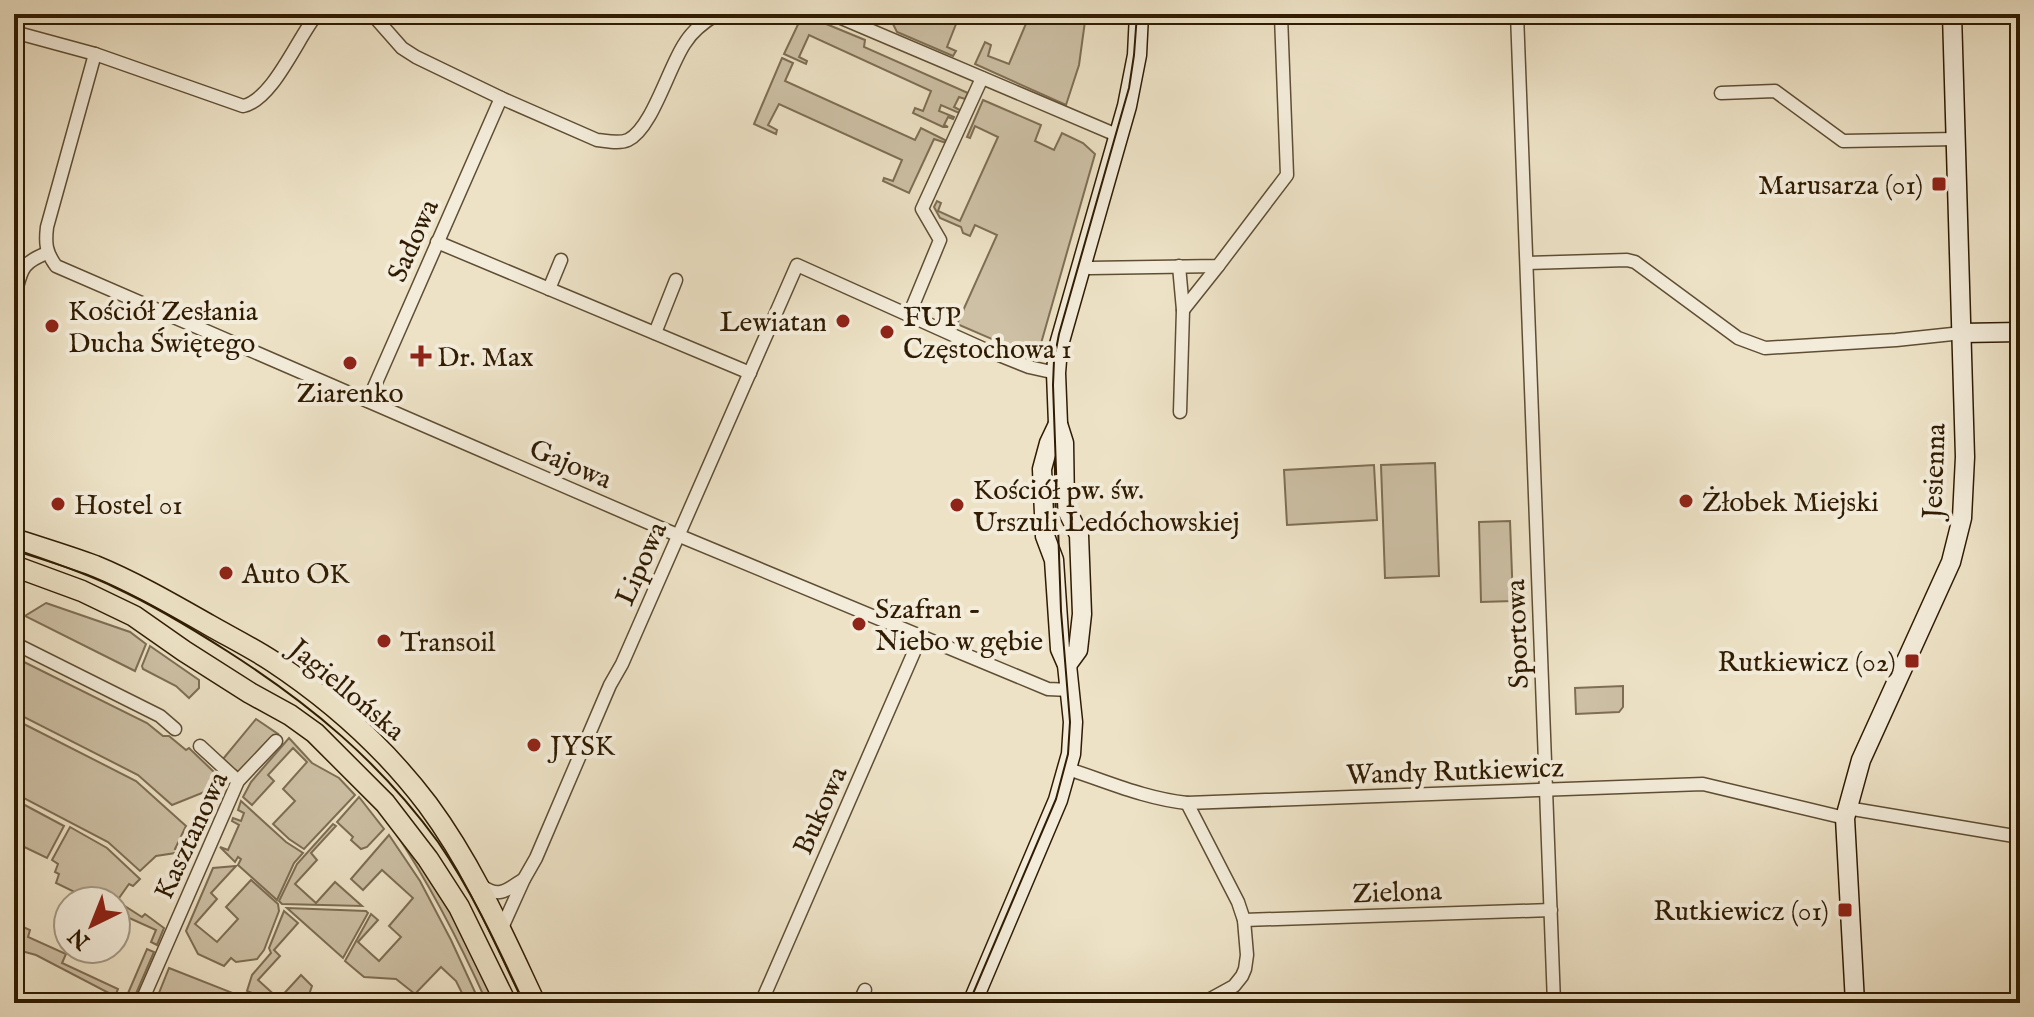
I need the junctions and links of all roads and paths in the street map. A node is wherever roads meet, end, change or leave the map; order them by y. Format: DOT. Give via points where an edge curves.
graph roads {
  1 [pos="317,14"];
  2 [pos="372,14"];
  3 [pos="717,14"];
  4 [pos="832,14"];
  5 [pos="1139,14"];
  6 [pos="1278,14"];
  7 [pos="1517,14"];
  8 [pos="1952,14"];
  9 [pos="14,32"];
  10 [pos="95,54"];
  11 [pos="982,78"];
  12 [pos="1721,93"];
  13 [pos="501,98"];
  14 [pos="1119,136"];
  15 [pos="1956,139"];
  16 [pos="437,242"];
  17 [pos="47,253"];
  18 [pos="561,260"];
  19 [pos="1527,263"];
  20 [pos="1086,266"];
  21 [pos="1179,266"];
  22 [pos="1218,266"];
  23 [pos="676,280"];
  24 [pos="549,289"];
  25 [pos="14,298"];
  26 [pos="1183,310"];
  27 [pos="909,315"];
  28 [pos="2020,332"];
  29 [pos="655,333"];
  30 [pos="1962,333"];
  31 [pos="750,373"];
  32 [pos="1056,373"];
  33 [pos="368,401"];
  34 [pos="1180,412"];
  35 [pos="1058,424"];
  36 [pos="679,534"];
  37 [pos="14,539"];
  38 [pos="14,566"];
  39 [pos="921,636"];
  40 [pos="14,643"];
  41 [pos="1067,665"];
  42 [pos="1070,690"];
  43 [pos="175,729"];
  44 [pos="276,741"];
  45 [pos="200,746"];
  46 [pos="1068,769"];
  47 [pos="238,781"];
  48 [pos="1546,791"];
  49 [pos="1187,803"];
  50 [pos="1846,813"];
  51 [pos="2020,837"];
  52 [pos="524,879"];
  53 [pos="477,881"];
  54 [pos="1551,910"];
  55 [pos="1244,920"];
  56 [pos="501,930"];
  57 [pos="865,990"];
  58 [pos="141,1003"];
  59 [pos="506,1003"];
  60 [pos="535,1003"];
  61 [pos="761,1003"];
  62 [pos="859,1003"];
  63 [pos="972,1003"];
  64 [pos="1203,1003"];
  65 [pos="1554,1003"];
  66 [pos="1855,1003"];
  1 -- 10 [label="street" via="275,81 243,106"];
  2 -- 13 [label="street" via="402,48"];
  3 -- 13 [label="street" via="683,46 641,130 628,140 597,140"];
  4 -- 11 [label="street"];
  5 -- 14 [label="street" via="1135,73"];
  6 -- 22 [label="street" via="1287,175"];
  7 -- 19 [label="street, Sportowa"];
  8 -- 15 [label="street, Jesienna"];
  9 -- 10 [label="street"];
  10 -- 17 [label="street" via="47,227"];
  11 -- 14 [label="street"];
  11 -- 27 [label="street" via="922,209 940,240"];
  12 -- 15 [label="street" via="1775,91 1843,141"];
  13 -- 16 [label="street, Sadowa"];
  14 -- 20 [label="street"];
  15 -- 30 [label="street, Jesienna"];
  16 -- 24 [label="street"];
  16 -- 33 [label="street, Sadowa"];
  17 -- 25 [label="street" via="23,267"];
  17 -- 33 [label="street, Gajowa" via="56,266"];
  18 -- 24 [label="street"];
  19 -- 30 [label="street" via="1635,262 1738,338 1765,348"];
  19 -- 48 [label="street, Sportowa"];
  20 -- 21 [label="street"];
  20 -- 32 [label="street" via="1058,348"];
  21 -- 22 [label="street"];
  21 -- 26 [label="street"];
  22 -- 26 [label="street"];
  23 -- 29 [label="street"];
  24 -- 29 [label="street"];
  26 -- 34 [label="street"];
  27 -- 31 [label="street, Lipowa" via="797,265"];
  27 -- 32 [label="street" via="1029,367"];
  28 -- 30 [label="street"];
  29 -- 31 [label="street"];
  30 -- 50 [label="street, Jesienna" via="1962,518 1951,562 1861,760"];
  31 -- 36 [label="street, Lipowa"];
  32 -- 35 [label="street"];
  33 -- 36 [label="street, Gajowa"];
  35 -- 41 [label="street" via="1042,469 1045,536 1054,560 1060,649"];
  35 -- 41 [label="street" via="1064,443 1065,506 1079,535 1082,614 1078,650"];
  36 -- 39 [label="street, Gajowa"];
  36 -- 52 [label="street, Lipowa"];
  37 -- 53 [label="main road, Jagiellońska" via="153,593 308,686 366,735 411,783"];
  38 -- 59 [label="main road, Jagiellońska" via="134,616 315,733 385,803 428,859 470,928"];
  39 -- 42 [label="street, Gajowa" via="1048,689"];
  39 -- 61 [label="street, Bukowa"];
  40 -- 43 [label="street" via="160,716"];
  41 -- 42 [label="street"];
  42 -- 46 [label="street" via="1073,739"];
  44 -- 47 [label="street, Kasztanowa"];
  45 -- 47 [label="street"];
  46 -- 49 [label="street, Wandy Rutkiewicz" via="1143,796"];
  46 -- 63 [label="street"];
  47 -- 58 [label="street, Kasztanowa"];
  48 -- 49 [label="street, Wandy Rutkiewicz"];
  48 -- 50 [label="street, Wandy Rutkiewicz" via="1703,784"];
  48 -- 54 [label="street, Sportowa"];
  49 -- 55 [label="street"];
  50 -- 51 [label="street, Wandy Rutkiewicz"];
  50 -- 66 [label="street, Jesienna"];
  52 -- 53 [label="street" via="498,893"];
  52 -- 56 [label="street, Lipowa"];
  53 -- 56 [label="main road, Jagiellońska"];
  54 -- 55 [label="street, Zielona"];
  54 -- 65 [label="street, Sportowa"];
  55 -- 64 [label="street" via="1247,955 1242,976"];
  56 -- 60 [label="main road, Jagiellońska"];
  57 -- 62 [label="street"];
}
